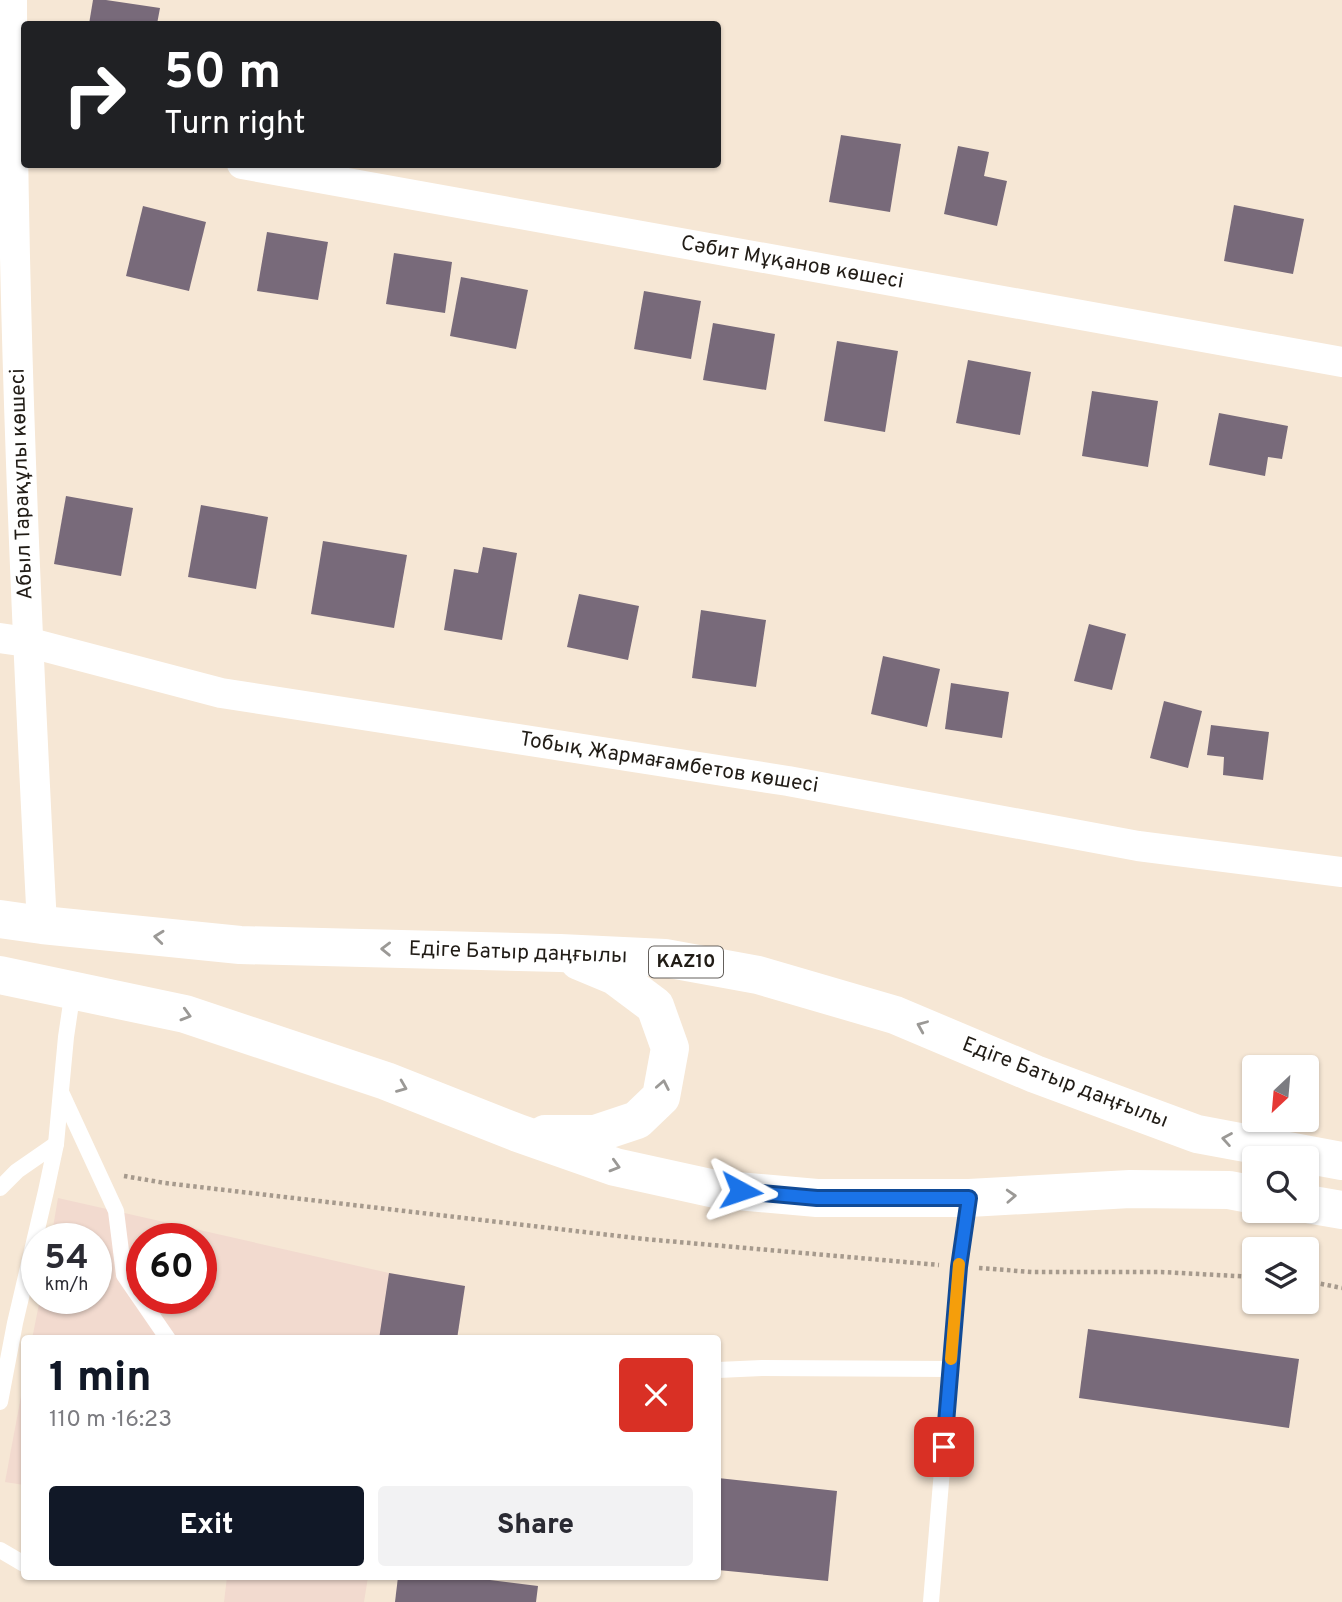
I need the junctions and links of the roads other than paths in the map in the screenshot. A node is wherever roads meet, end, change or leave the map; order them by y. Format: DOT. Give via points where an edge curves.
graph roads {
  1 [pos="12,0"];
  2 [pos="12,123"];
  3 [pos="264,168"];
  4 [pos="1342,362"];
  5 [pos="13,640"];
  6 [pos="1342,872"];
  7 [pos="13,918"];
  8 [pos="560,953"];
  9 [pos="0,975"];
  10 [pos="73,990"];
  11 [pos="60,1091"];
  12 [pos="519,1133"];
  13 [pos="56,1144"];
  14 [pos="1342,1161"];
  15 [pos="0,1188"];
  16 [pos="1242,1192"];
  17 [pos="969,1198"];
  18 [pos="1319,1206"];
  19 [pos="1342,1210"];
  20 [pos="166,1335"];
  21 [pos="951,1369"];
  22 [pos="721,1370"];
  23 [pos="0,1402"];
  24 [pos="0,1550"];
  25 [pos="21,1562"];
  26 [pos="931,1602"];
  1 -- 2 [label="street, Абыл Тарақұлы көшесі"];
  2 -- 5 [label="street, Абыл Тарақұлы көшесі"];
  3 -- 4 [label="street, Сәбит Мұқанов көшесі"];
  5 -- 6 [label="street, Тобық Жармағамбетов көшесі" via="221,693 788,781 1138,846"];
  5 -- 7 [label="street, Абыл Тарақұлы көшесі"];
  8 -- 7 [label="main road, Едіге Батыр даңғылы / KAZ10, one-way" via="240,945"];
  12 -- 8 [label="main road, one-way" via="595,1134 637,1120 661,1097 670,1048 655,1006 615,976"];
  14 -- 8 [label="main road, Едіге Батыр даңғылы / KAZ10, one-way" via="1197,1134 1035,1074 895,1015 758,975 665,958"];
  9 -- 10 [label="main road"];
  10 -- 11 [label="lane"];
  10 -- 12 [label="main road, one-way" via="185,1014 386,1081"];
  11 -- 13 [label="lane"];
  11 -- 20 [label="lane" via="116,1211 124,1275"];
  12 -- 17 [label="main road, one-way" via="615,1167 715,1189 817,1198"];
  13 -- 15 [label="lane"];
  13 -- 23 [label="lane"];
  17 -- 16 [label="main road, one-way" via="1130,1189"];
  17 -- 21 [label="lane"];
  18 -- 19 [label="main road"];
  21 -- 22 [label="lane"];
  21 -- 26 [label="lane"];
  24 -- 25 [label="lane"];
}
